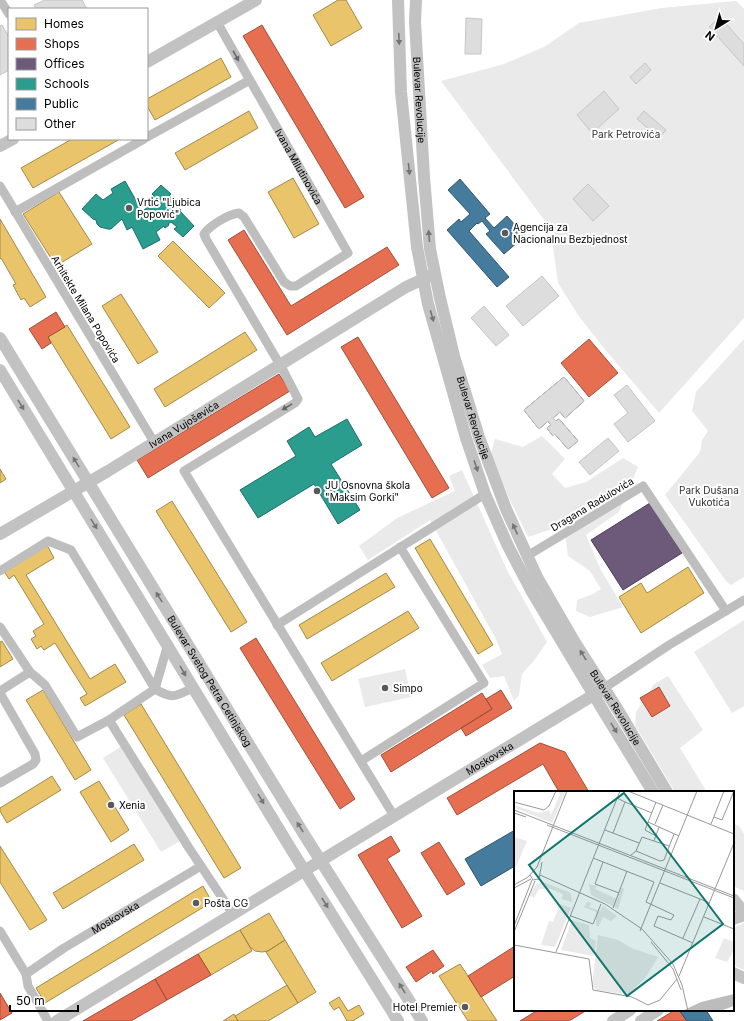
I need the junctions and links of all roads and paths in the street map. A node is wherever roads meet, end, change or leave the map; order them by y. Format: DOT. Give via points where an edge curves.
graph roads {
  1 [pos="0,0"];
  2 [pos="256,0"];
  3 [pos="398,0"];
  4 [pos="416,0"];
  5 [pos="8,12"];
  6 [pos="217,22"];
  7 [pos="148,61"];
  8 [pos="250,80"];
  9 [pos="148,137"];
  10 [pos="11,140"];
  11 [pos="142,140"];
  12 [pos="0,146"];
  13 [pos="0,186"];
  14 [pos="15,212"];
  15 [pos="434,275"];
  16 [pos="422,279"];
  17 [pos="0,338"];
  18 [pos="280,365"];
  19 [pos="0,370"];
  20 [pos="154,442"];
  21 [pos="88,483"];
  22 [pos="73,491"];
  23 [pos="485,494"];
  24 [pos="0,534"];
  25 [pos="400,548"];
  26 [pos="527,556"];
  27 [pos="0,571"];
  28 [pos="744,600"];
  29 [pos="726,611"];
  30 [pos="277,625"];
  31 [pos="0,627"];
  32 [pos="168,644"];
  33 [pos="30,672"];
  34 [pos="193,688"];
  35 [pos="604,688"];
  36 [pos="155,689"];
  37 [pos="0,692"];
  38 [pos="593,695"];
  39 [pos="109,720"];
  40 [pos="361,761"];
  41 [pos="0,783"];
  42 [pos="652,791"];
  43 [pos="666,791"];
  44 [pos="394,816"];
  45 [pos="321,860"];
  46 [pos="201,866"];
  47 [pos="305,870"];
  48 [pos="734,900"];
  49 [pos="744,913"];
  50 [pos="233,914"];
  51 [pos="734,918"];
  52 [pos="0,931"];
  53 [pos="26,974"];
  54 [pos="628,1011"];
  55 [pos="656,1011"];
  56 [pos="48,1021"];
  57 [pos="57,1021"];
  58 [pos="398,1021"];
  59 [pos="422,1021"];
  60 [pos="613,1021"];
  61 [pos="641,1021"];
  1 -- 5 [label="street"];
  2 -- 6 [label="main road"];
  3 -- 16 [label="main road, Bulevar Revolucije, one-way" via="402,92"];
  15 -- 4 [label="main road, Bulevar Revolucije, one-way" via="424,177"];
  6 -- 7 [label="main road"];
  6 -- 8 [label="street, Ivana Milutinovića, one-way"];
  8 -- 9 [label="street"];
  8 -- 18 [label="street, Ivana Milutinovića" via="348,253 296,286 290,286 284,282 244,217 239,213 207,229 204,234 206,239"];
  10 -- 12 [label="main road"];
  11 -- 14 [label="street"];
  13 -- 14 [label="street, Arhitekte Milana Popovića"];
  14 -- 20 [label="street, Arhitekte Milana Popovića"];
  15 -- 16 [label="main road, Ivana Vujoševića"];
  26 -- 15 [label="main road, Bulevar Revolucije, one-way" via="503,502 477,432 454,356"];
  16 -- 18 [label="main road, Ivana Vujoševića"];
  16 -- 23 [label="main road, Bulevar Revolucije, one-way" via="462,424"];
  21 -- 17 [label="main road, Bulevar Svetog Petra Cetinjskog, one-way"];
  18 -- 20 [label="main road, Ivana Vujoševića"];
  18 -- 30 [label="street, one-way" via="298,397 297,401 184,470"];
  19 -- 22 [label="main road, Bulevar Svetog Petra Cetinjskog, one-way"];
  20 -- 21 [label="main road, Ivana Vujoševića"];
  21 -- 22 [label="main road, Ivana Vujoševića"];
  45 -- 21 [label="main road, Bulevar Svetog Petra Cetinjskog, one-way"];
  22 -- 24 [label="main road, Ivana Vujoševića"];
  22 -- 32 [label="main road, Bulevar Svetog Petra Cetinjskog, one-way"];
  23 -- 25 [label="street"];
  23 -- 38 [label="main road, Bulevar Revolucije" via="532,592"];
  25 -- 30 [label="street"];
  25 -- 40 [label="street" via="484,684"];
  26 -- 29 [label="street, Dragana Radulovića" via="643,486"];
  35 -- 26 [label="main road, Bulevar Revolucije, one-way" via="547,595"];
  27 -- 36 [label="street" via="48,541 71,550"];
  28 -- 29 [label="street, Moskovska"];
  29 -- 35 [label="street, Moskovska"];
  30 -- 40 [label="street"];
  31 -- 33 [label="street"];
  32 -- 34 [label="main road, Bulevar Svetog Petra Cetinjskog, one-way"];
  32 -- 36 [label="street, Bulevar Svetog Petra Cetinjskog"];
  33 -- 37 [label="street"];
  33 -- 39 [label="street" via="45,684 77,737"];
  34 -- 36 [label="street" via="177,696 166,696"];
  34 -- 47 [label="main road, Bulevar Svetog Petra Cetinjskog, one-way"];
  35 -- 38 [label="main road, Moskovska"];
  35 -- 43 [label="main road, Bulevar Revolucije"];
  36 -- 39 [label="street"];
  37 -- 41 [label="street" via="36,760"];
  38 -- 42 [label="main road, Bulevar Revolucije, one-way"];
  38 -- 44 [label="main road, Moskovska"];
  39 -- 46 [label="street"];
  40 -- 44 [label="street"];
  44 -- 45 [label="main road, Moskovska"];
  45 -- 47 [label="main road, Moskovska"];
  59 -- 45 [label="main road, Bulevar Svetog Petra Cetinjskog, one-way"];
  46 -- 50 [label="street"];
  46 -- 53 [label="street, Moskovska" via="64,948"];
  47 -- 50 [label="main road, Moskovska"];
  47 -- 58 [label="main road, Bulevar Svetog Petra Cetinjskog, one-way"];
  48 -- 49 [label="main road"];
  49 -- 51 [label="main road"];
  50 -- 57 [label="main road, Moskovska"];
  52 -- 53 [label="street"];
  53 -- 56 [label="street" via="28,986"];
  54 -- 60 [label="main road"];
  55 -- 61 [label="main road"];
}
